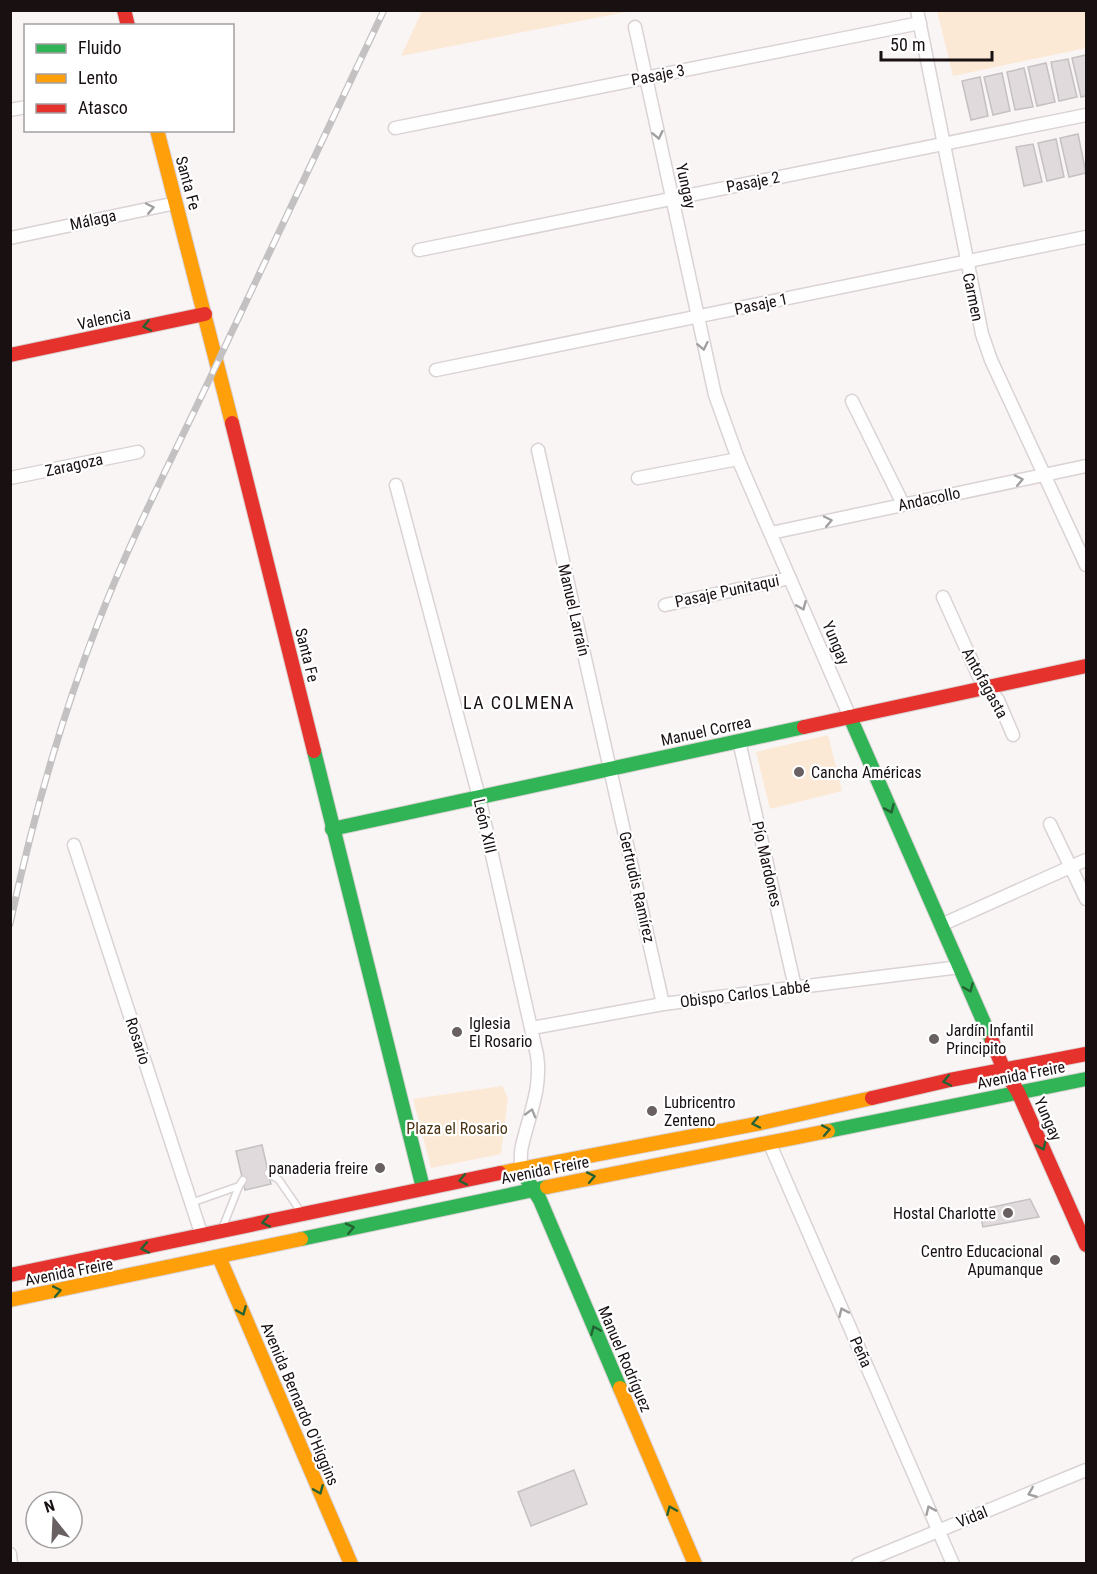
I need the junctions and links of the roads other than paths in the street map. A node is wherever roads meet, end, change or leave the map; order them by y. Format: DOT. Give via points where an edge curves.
graph roads {
  1 [pos="919,17"];
  2 [pos="635,27"];
  3 [pos="646,78"];
  4 [pos="1086,115"];
  5 [pos="395,128"];
  6 [pos="158,132"];
  7 [pos="943,144"];
  8 [pos="672,198"];
  9 [pos="176,203"];
  10 [pos="1086,237"];
  11 [pos="10,238"];
  12 [pos="419,250"];
  13 [pos="966,262"];
  14 [pos="205,314"];
  15 [pos="697,317"];
  16 [pos="10,356"];
  17 [pos="436,370"];
  18 [pos="852,401"];
  19 [pos="538,450"];
  20 [pos="138,452"];
  21 [pos="738,459"];
  22 [pos="1086,466"];
  23 [pos="1045,475"];
  24 [pos="10,478"];
  25 [pos="638,478"];
  26 [pos="396,485"];
  27 [pos="903,504"];
  28 [pos="771,533"];
  29 [pos="1086,565"];
  30 [pos="789,578"];
  31 [pos="944,597"];
  32 [pos="665,605"];
  33 [pos="1086,666"];
  34 [pos="989,687"];
  35 [pos="850,717"];
  36 [pos="1013,735"];
  37 [pos="739,741"];
  38 [pos="610,769"];
  39 [pos="479,797"];
  40 [pos="1050,824"];
  41 [pos="332,829"];
  42 [pos="74,845"];
  43 [pos="1086,860"];
  44 [pos="1071,867"];
  45 [pos="1086,899"];
  46 [pos="941,925"];
  47 [pos="960,967"];
  48 [pos="795,987"];
  49 [pos="663,1004"];
  50 [pos="531,1028"];
  51 [pos="1086,1054"];
  52 [pos="1004,1070"];
  53 [pos="1086,1079"];
  54 [pos="1018,1092"];
  55 [pos="769,1142"];
  56 [pos="521,1170"];
  57 [pos="268,1173"];
  58 [pos="423,1188"];
  59 [pos="534,1189"];
  60 [pos="191,1203"];
  61 [pos="303,1215"];
  62 [pos="398,1218"];
  63 [pos="243,1226"];
  64 [pos="221,1232"];
  65 [pos="202,1236"];
  66 [pos="1086,1245"];
  67 [pos="219,1257"];
  68 [pos="10,1275"];
  69 [pos="10,1300"];
  70 [pos="1086,1470"];
  71 [pos="939,1531"];
  72 [pos="10,1554"];
  73 [pos="12,1563"];
  74 [pos="351,1563"];
  75 [pos="694,1563"];
  76 [pos="858,1563"];
  77 [pos="953,1563"];
  1 -- 3 [label="street, Pasaje 3"];
  1 -- 7 [label="street, Carmen"];
  2 -- 3 [label="street, Yungay"];
  3 -- 5 [label="street, Pasaje 3"];
  3 -- 8 [label="street, Yungay, one-way"];
  4 -- 7 [label="street, Pasaje 2"];
  6 -- 9 [label="street, Santa Fe"];
  7 -- 8 [label="street, Pasaje 2"];
  7 -- 13 [label="street, Carmen"];
  8 -- 12 [label="street, Pasaje 2"];
  8 -- 15 [label="street, Yungay"];
  11 -- 9 [label="street, Málaga, one-way"];
  9 -- 14 [label="street, Santa Fe"];
  10 -- 13 [label="street, Pasaje 1"];
  13 -- 15 [label="street, Pasaje 1"];
  13 -- 23 [label="street, Carmen" via="981,334"];
  14 -- 16 [label="street, Valencia, one-way"];
  14 -- 41 [label="street, Santa Fe"];
  15 -- 17 [label="street, Pasaje 1"];
  15 -- 21 [label="street, Yungay, one-way" via="715,395"];
  18 -- 27 [label="street"];
  19 -- 38 [label="street, Manuel Larraín"];
  20 -- 24 [label="street, Zaragoza"];
  21 -- 25 [label="street"];
  21 -- 28 [label="street, Yungay"];
  22 -- 23 [label="street, Andacollo"];
  27 -- 23 [label="street, Andacollo, one-way"];
  23 -- 29 [label="street, Carmen"];
  26 -- 39 [label="street, León XIII"];
  28 -- 27 [label="street, Andacollo, one-way"];
  28 -- 30 [label="street, Yungay"];
  30 -- 32 [label="street, Pasaje Punitaqui"];
  30 -- 35 [label="street, Yungay, one-way"];
  31 -- 34 [label="street, Antofagasta" via="979,677"];
  33 -- 34 [label="street, Manuel Correa"];
  34 -- 35 [label="street, Manuel Correa"];
  34 -- 36 [label="street, Antofagasta"];
  35 -- 37 [label="street, Manuel Correa"];
  35 -- 46 [label="street, Yungay, one-way"];
  37 -- 38 [label="street, Manuel Correa"];
  37 -- 48 [label="street, Pío Mardones"];
  38 -- 39 [label="street, Manuel Correa"];
  38 -- 49 [label="street, Gertrudis Ramírez"];
  39 -- 41 [label="street, Manuel Correa"];
  39 -- 50 [label="street, León XIII"];
  40 -- 44 [label="street"];
  41 -- 58 [label="street, Santa Fe"];
  42 -- 60 [label="street, Rosario"];
  43 -- 44 [label="street"];
  44 -- 45 [label="street"];
  44 -- 46 [label="street"];
  46 -- 47 [label="street, Yungay"];
  47 -- 48 [label="street, Obispo Carlos Labbé"];
  47 -- 52 [label="street, Yungay, one-way"];
  48 -- 49 [label="street, Obispo Carlos Labbé"];
  49 -- 50 [label="street, Obispo Carlos Labbé"];
  56 -- 50 [label="street, León XIII, one-way" via="521,1149 539,1078"];
  51 -- 52 [label="street, Avenida Freire"];
  52 -- 54 [label="street, Yungay"];
  52 -- 56 [label="street, Avenida Freire, one-way"];
  53 -- 54 [label="street, Avenida Freire"];
  55 -- 54 [label="street, Avenida Freire, one-way"];
  54 -- 66 [label="street, Yungay, one-way"];
  59 -- 55 [label="street, Avenida Freire, one-way"];
  71 -- 55 [label="street, Peña, one-way"];
  56 -- 58 [label="street, Avenida Freire, one-way"];
  56 -- 59 [label="street, Manuel Rodríguez"];
  57 -- 61 [label="lane" via="279,1180"];
  58 -- 61 [label="street, Avenida Freire"];
  58 -- 62 [label="street"];
  59 -- 62 [label="street, Avenida Freire"];
  75 -- 59 [label="street, Manuel Rodríguez, one-way"];
  60 -- 64 [label="lane" via="241,1183"];
  60 -- 65 [label="street, Rosario"];
  61 -- 63 [label="street, Avenida Freire, one-way"];
  67 -- 62 [label="street, Avenida Freire, one-way"];
  63 -- 64 [label="street, Avenida Freire"];
  63 -- 67 [label="street"];
  64 -- 65 [label="street, Avenida Freire"];
  65 -- 68 [label="street, Avenida Freire, one-way"];
  69 -- 67 [label="street, Avenida Freire, one-way"];
  67 -- 74 [label="street, Avenida Bernardo O'Higgins, one-way"];
  70 -- 71 [label="street, Vidal, one-way"];
  71 -- 76 [label="street, Vidal"];
  71 -- 77 [label="street, Peña"];
  72 -- 73 [label="street"];
}
